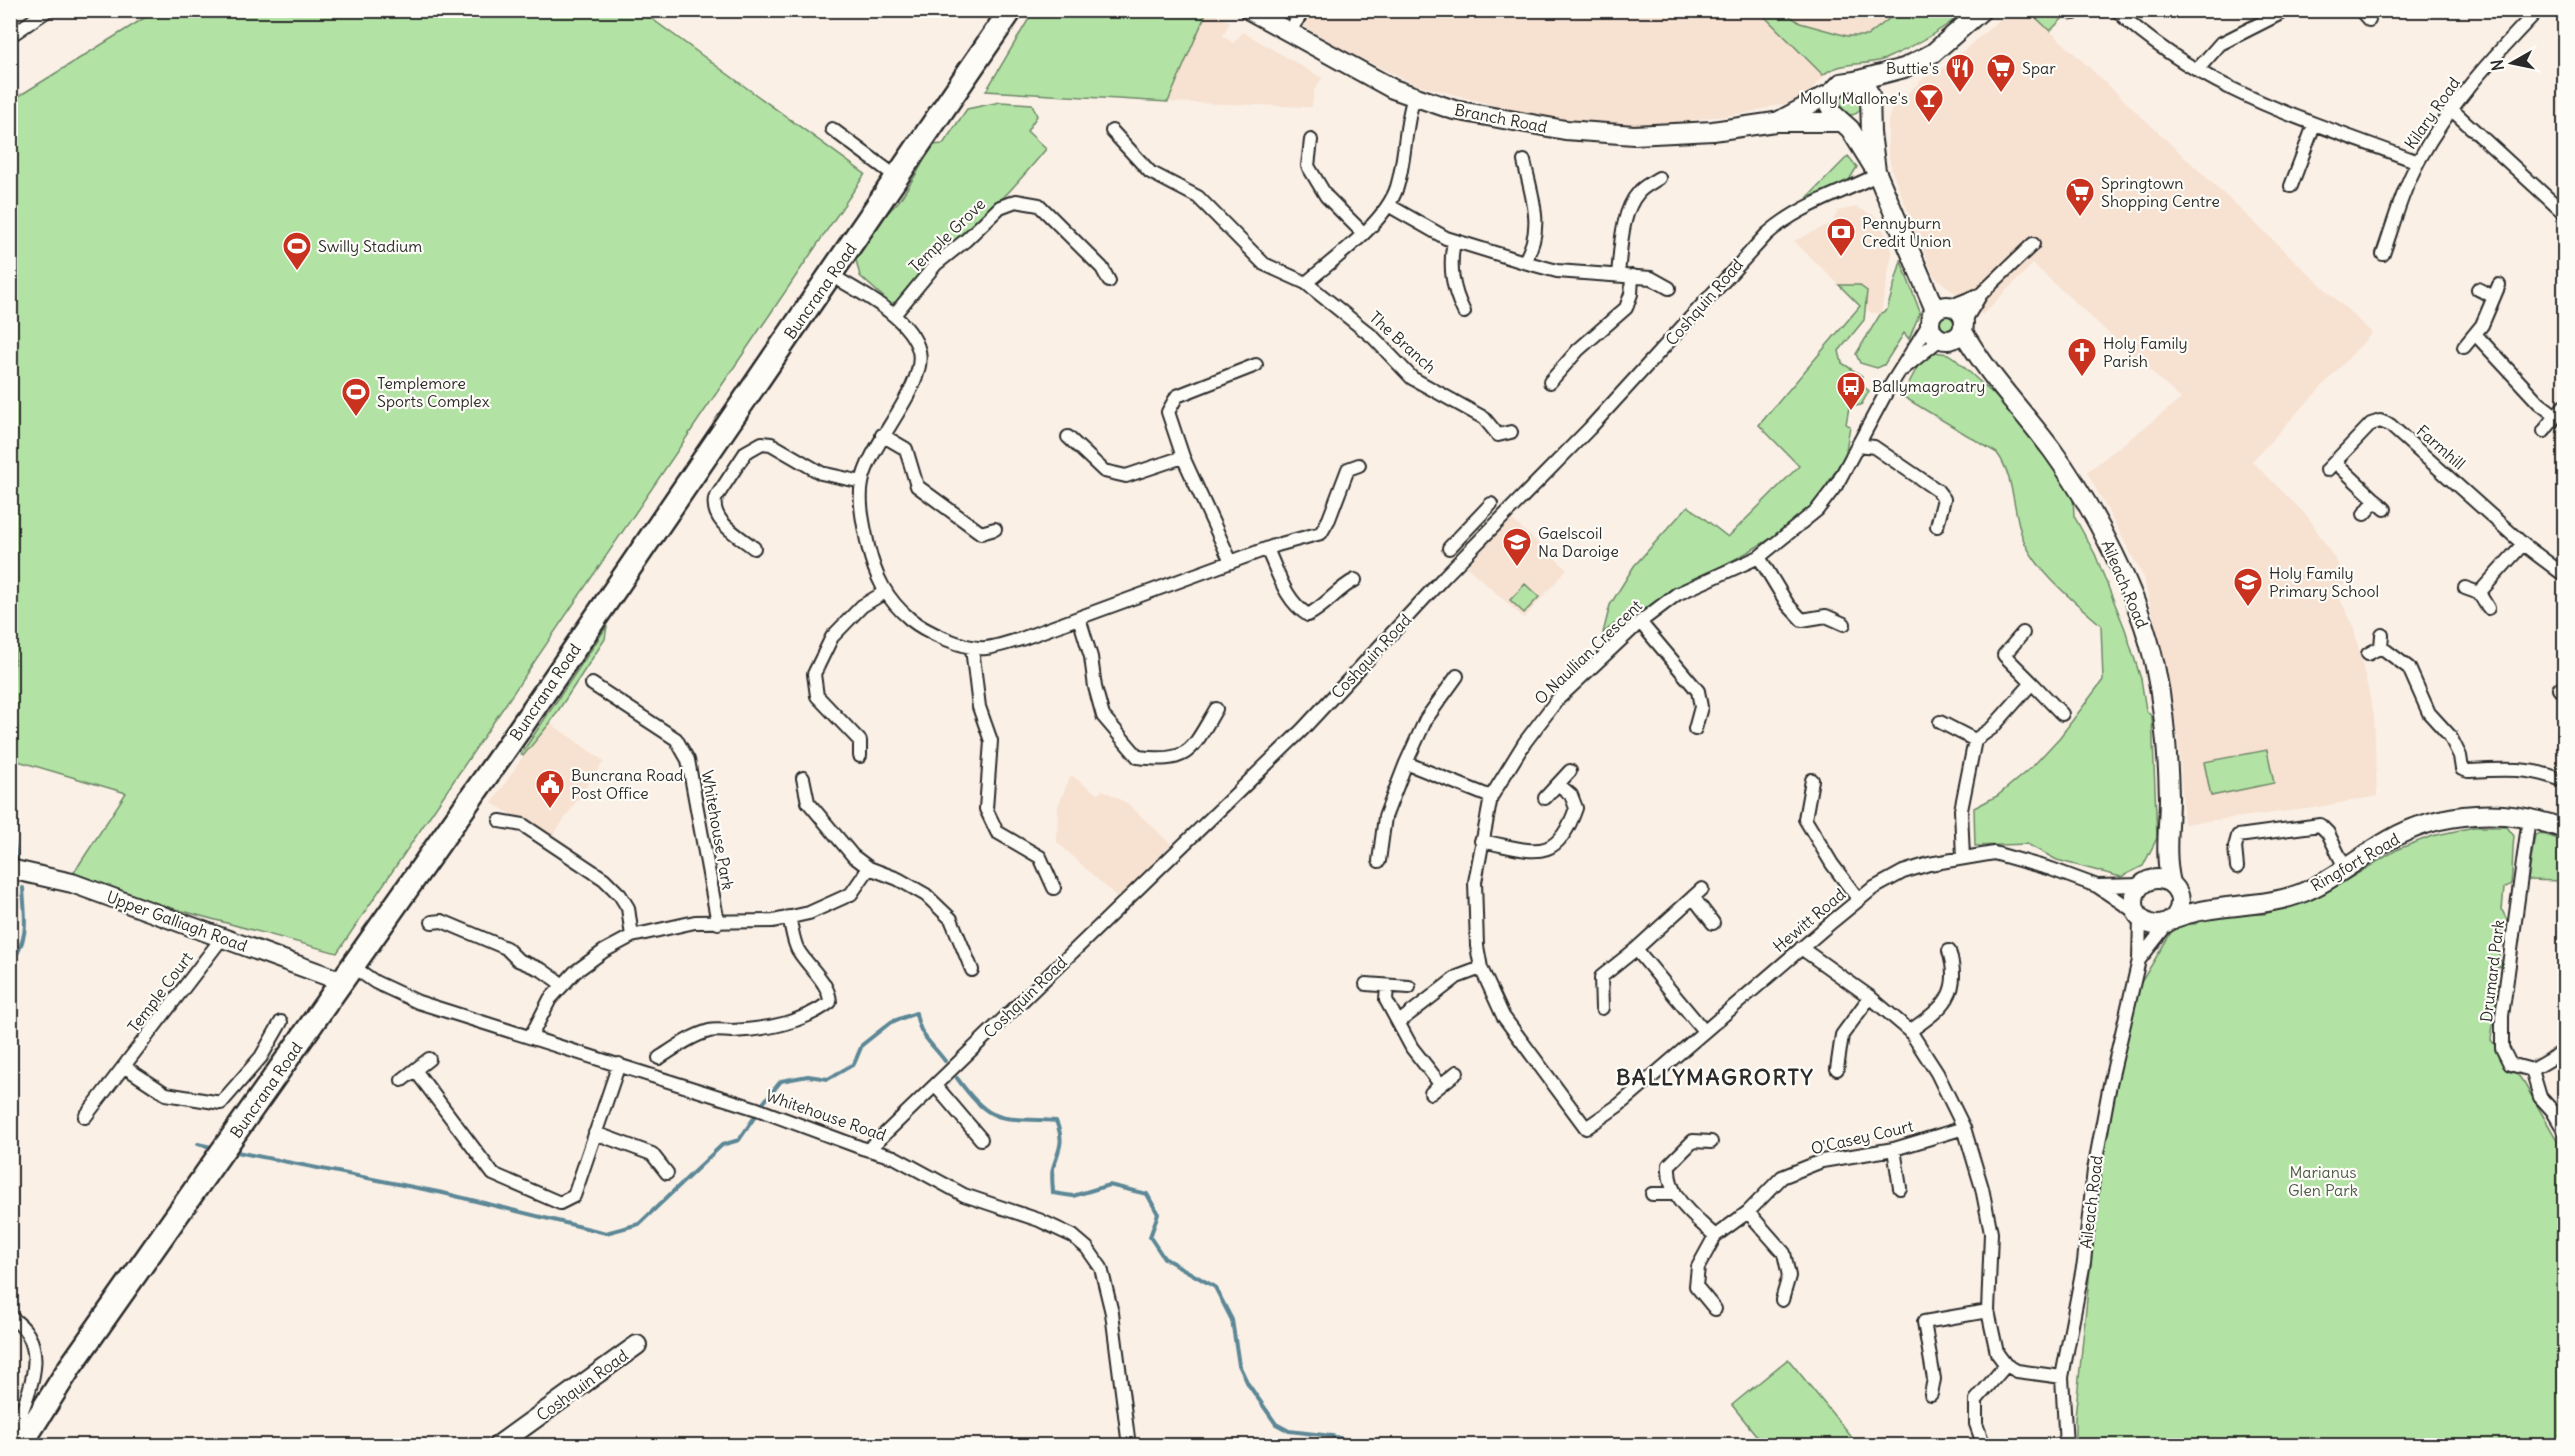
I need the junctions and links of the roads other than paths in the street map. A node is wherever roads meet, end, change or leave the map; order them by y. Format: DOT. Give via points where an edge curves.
graph roads {
  1 [pos="48,10"];
  2 [pos="1011,10"];
  3 [pos="1249,10"];
  4 [pos="1304,10"];
  5 [pos="1982,10"];
  6 [pos="2116,10"];
  7 [pos="2287,10"];
  8 [pos="2360,10"];
  9 [pos="2538,10"];
  10 [pos="2369,20"];
  11 [pos="1288,33"];
  12 [pos="10,36"];
  13 [pos="1904,68"];
  14 [pos="2197,70"];
  15 [pos="1855,81"];
  16 [pos="1831,93"];
  17 [pos="1414,98"];
  18 [pos="1871,106"];
  19 [pos="2451,109"];
  20 [pos="1775,122"];
  21 [pos="1843,122"];
  22 [pos="2314,125"];
  23 [pos="832,129"];
  24 [pos="1112,130"];
  25 [pos="1311,140"];
  26 [pos="1524,161"];
  27 [pos="2418,162"];
  28 [pos="1876,173"];
  29 [pos="2296,173"];
  30 [pos="898,178"];
  31 [pos="1659,178"];
  32 [pos="2308,178"];
  33 [pos="2291,186"];
  34 [pos="1388,206"];
  35 [pos="2565,213"];
  36 [pos="1363,233"];
  37 [pos="1454,241"];
  38 [pos="2033,244"];
  39 [pos="2383,254"];
  40 [pos="1524,262"];
  41 [pos="1618,274"];
  42 [pos="831,275"];
  43 [pos="1632,276"];
  44 [pos="1109,281"];
  45 [pos="1306,283"];
  46 [pos="2499,285"];
  47 [pos="1669,288"];
  48 [pos="2478,289"];
  49 [pos="1981,294"];
  50 [pos="2494,297"];
  51 [pos="1464,312"];
  52 [pos="1938,313"];
  53 [pos="894,315"];
  54 [pos="1954,333"];
  55 [pos="2476,335"];
  56 [pos="2464,347"];
  57 [pos="1256,364"];
  58 [pos="1900,372"];
  59 [pos="1550,382"];
  60 [pos="2565,406"];
  61 [pos="2556,416"];
  62 [pos="2544,431"];
  63 [pos="1511,432"];
  64 [pos="882,435"];
  65 [pos="1068,436"];
  66 [pos="1859,445"];
  67 [pos="1183,457"];
  68 [pos="1359,465"];
  69 [pos="862,482"];
  70 [pos="1491,504"];
  71 [pos="2364,514"];
  72 [pos="1475,522"];
  73 [pos="1937,526"];
  74 [pos="995,529"];
  75 [pos="1488,533"];
  76 [pos="2523,544"];
  77 [pos="754,548"];
  78 [pos="1449,548"];
  79 [pos="1267,549"];
  80 [pos="1759,556"];
  81 [pos="1231,562"];
  82 [pos="2565,575"];
  83 [pos="1355,580"];
  84 [pos="2465,588"];
  85 [pos="885,592"];
  86 [pos="2479,594"];
  87 [pos="2488,608"];
  88 [pos="1079,618"];
  89 [pos="1640,622"];
  90 [pos="1844,624"];
  91 [pos="2023,633"];
  92 [pos="972,648"];
  93 [pos="2368,654"];
  94 [pos="1457,676"];
  95 [pos="2032,683"];
  96 [pos="592,684"];
  97 [pos="1216,709"];
  98 [pos="2062,714"];
  99 [pos="1940,722"];
  100 [pos="1695,729"];
  101 [pos="1975,740"];
  102 [pos="860,756"];
  103 [pos="1406,763"];
  104 [pos="1570,771"];
  105 [pos="803,778"];
  106 [pos="1812,780"];
  107 [pos="2565,781"];
  108 [pos="1558,784"];
  109 [pos="1491,796"];
  110 [pos="1545,798"];
  111 [pos="2529,818"];
  112 [pos="500,821"];
  113 [pos="2565,829"];
  114 [pos="1481,841"];
  115 [pos="2166,845"];
  116 [pos="1963,858"];
  117 [pos="1379,861"];
  118 [pos="2237,867"];
  119 [pos="869,868"];
  120 [pos="2345,868"];
  121 [pos="10,869"];
  122 [pos="2145,883"];
  123 [pos="2097,886"];
  124 [pos="2174,886"];
  125 [pos="1054,888"];
  126 [pos="1859,900"];
  127 [pos="2215,907"];
  128 [pos="2139,916"];
  129 [pos="789,917"];
  130 [pos="2172,921"];
  131 [pos="432,922"];
  132 [pos="1713,922"];
  133 [pos="718,923"];
  134 [pos="632,936"];
  135 [pos="222,938"];
  136 [pos="1800,948"];
  137 [pos="1636,949"];
  138 [pos="1949,951"];
  139 [pos="2139,960"];
  140 [pos="1481,968"];
  141 [pos="972,970"];
  142 [pos="347,973"];
  143 [pos="1366,984"];
  144 [pos="563,985"];
  145 [pos="1387,986"];
  146 [pos="1409,987"];
  147 [pos="1870,997"];
  148 [pos="1602,1008"];
  149 [pos="281,1022"];
  150 [pos="1399,1022"];
  151 [pos="1704,1031"];
  152 [pos="1910,1031"];
  153 [pos="531,1036"];
  154 [pos="2565,1048"];
  155 [pos="659,1058"];
  156 [pos="429,1059"];
  157 [pos="619,1064"];
  158 [pos="125,1067"];
  159 [pos="415,1070"];
  160 [pos="1837,1070"];
  161 [pos="2532,1070"];
  162 [pos="1457,1072"];
  163 [pos="402,1080"];
  164 [pos="935,1085"];
  165 [pos="85,1117"];
  166 [pos="1586,1128"];
  167 [pos="1964,1128"];
  168 [pos="2565,1130"];
  169 [pos="595,1133"];
  170 [pos="981,1139"];
  171 [pos="1711,1142"];
  172 [pos="1894,1149"];
  173 [pos="868,1150"];
  174 [pos="667,1173"];
  175 [pos="1900,1188"];
  176 [pos="1652,1194"];
  177 [pos="1673,1194"];
  178 [pos="1748,1212"];
  179 [pos="1715,1236"];
  180 [pos="1782,1300"];
  181 [pos="1715,1309"];
  182 [pos="1988,1311"];
  183 [pos="10,1317"];
  184 [pos="637,1345"];
  185 [pos="2006,1365"];
  186 [pos="70,1367"];
  187 [pos="2062,1377"];
  188 [pos="1931,1395"];
  189 [pos="14,1426"];
  190 [pos="20,1446"];
  191 [pos="497,1446"];
  192 [pos="1129,1446"];
  193 [pos="1984,1446"];
  194 [pos="2066,1446"];
  1 -- 12 [label="street"];
  2 -- 30 [label="highway, Buncrana Road"];
  3 -- 11 [label="street, Branch Road"];
  4 -- 11 [label="street"];
  5 -- 13 [label="street" via="1933,53"];
  6 -- 14 [label="street" via="2156,46"];
  7 -- 14 [label="street" via="2220,44"];
  8 -- 10 [label="street"];
  9 -- 19 [label="street, Kilary Road"];
  11 -- 17 [label="street, Branch Road"];
  13 -- 15 [label="street"];
  13 -- 18 [label="street"];
  14 -- 22 [label="street" via="2259,104"];
  15 -- 16 [label="street" via="1841,83"];
  15 -- 18 [label="street" via="1867,89"];
  16 -- 20 [label="street, Branch Road"];
  16 -- 21 [label="street" via="1832,113"];
  17 -- 20 [label="street, Branch Road" via="1454,110 1565,130 1634,135 1713,131"];
  17 -- 34 [label="street" via="1397,187"];
  18 -- 21 [label="street" via="1861,120"];
  18 -- 28 [label="street"];
  19 -- 27 [label="street, Kilary Road"];
  19 -- 35 [label="street"];
  20 -- 21 [label="street, Branch Road"];
  21 -- 28 [label="street"];
  22 -- 27 [label="street"];
  22 -- 29 [label="street"];
  23 -- 30 [label="street"];
  24 -- 45 [label="street, The Branch" via="1150,172 1198,196 1264,264"];
  25 -- 36 [label="street" via="1308,166 1326,196"];
  26 -- 40 [label="street" via="1537,231"];
  27 -- 39 [label="street, Kilary Road"];
  28 -- 52 [label="street"];
  28 -- 75 [label="street, Coshquin Road" via="1781,221"];
  29 -- 32 [label="street"];
  29 -- 33 [label="street"];
  30 -- 42 [label="highway, Buncrana Road"];
  31 -- 41 [label="street" via="1640,190 1631,204"];
  34 -- 36 [label="street"];
  34 -- 37 [label="street"];
  36 -- 45 [label="street"];
  37 -- 40 [label="street"];
  37 -- 51 [label="street" via="1450,261 1454,292"];
  38 -- 49 [label="street"];
  40 -- 41 [label="street" via="1557,271"];
  41 -- 43 [label="street"];
  42 -- 53 [label="street"];
  42 -- 142 [label="highway, Buncrana Road" via="516,735"];
  43 -- 47 [label="street" via="1651,278"];
  43 -- 59 [label="street" via="1626,309"];
  44 -- 53 [label="street, Temple Grove" via="1102,268 1039,205 1016,201 1000,207 936,264"];
  45 -- 63 [label="street, The Branch" via="1373,337 1412,378 1485,418 1498,435"];
  46 -- 50 [label="street"];
  48 -- 50 [label="street"];
  49 -- 52 [label="street"];
  49 -- 54 [label="street, O Naullian Crescent"];
  50 -- 55 [label="street"];
  52 -- 54 [label="street" via="1933,333"];
  52 -- 54 [label="street" via="1960,312"];
  52 -- 58 [label="street, O Naullian Crescent"];
  53 -- 64 [label="street" via="919,352 916,378"];
  54 -- 58 [label="street, O Naullian Crescent"];
  54 -- 115 [label="street, Aileach Road" via="2052,451 2096,518 2146,634 2168,750"];
  55 -- 56 [label="street"];
  55 -- 61 [label="street"];
  57 -- 67 [label="street" via="1177,396 1168,412"];
  58 -- 66 [label="street, O Naullian Crescent"];
  60 -- 61 [label="street"];
  61 -- 62 [label="street"];
  64 -- 69 [label="street"];
  64 -- 74 [label="street" via="906,449 917,486 981,533"];
  65 -- 67 [label="street" via="1104,471 1126,476"];
  66 -- 73 [label="street" via="1874,447 1937,490 1944,499"];
  66 -- 80 [label="street, O Naullian Crescent" via="1817,510"];
  67 -- 81 [label="street"];
  68 -- 79 [label="street" via="1348,469 1321,532"];
  69 -- 77 [label="street" via="821,473 771,444 754,445 714,505 720,521"];
  69 -- 85 [label="street" via="867,539"];
  70 -- 72 [label="street"];
  71 -- 76 [label="street, Farmhill" via="2381,505 2331,466 2371,424 2380,421 2390,425"];
  72 -- 75 [label="street"];
  72 -- 78 [label="street"];
  75 -- 164 [label="street, Coshquin Road" via="1302,730"];
  76 -- 82 [label="street, Farmhill"];
  76 -- 86 [label="street"];
  79 -- 81 [label="street"];
  79 -- 83 [label="street" via="1289,598 1308,615"];
  80 -- 89 [label="street, O Naullian Crescent" via="1677,594"];
  80 -- 90 [label="street" via="1802,620 1826,616"];
  81 -- 88 [label="street"];
  84 -- 86 [label="street"];
  85 -- 92 [label="street" via="914,622"];
  85 -- 102 [label="street" via="862,606 832,637 814,674 817,696 860,741"];
  86 -- 87 [label="street"];
  88 -- 92 [label="street" via="1021,639"];
  88 -- 97 [label="street" via="1103,716 1138,756 1168,760 1193,748"];
  89 -- 100 [label="street" via="1698,691 1701,707"];
  89 -- 109 [label="street, O Naullian Crescent" via="1557,700"];
  91 -- 95 [label="street" via="2004,655"];
  92 -- 125 [label="street" via="979,707 991,741 986,809 997,832 1040,857"];
  93 -- 107 [label="street" via="2382,641 2409,668 2429,713 2450,736 2462,769 2510,768 2544,772"];
  94 -- 103 [label="street" via="1426,719"];
  95 -- 98 [label="street"];
  95 -- 101 [label="street" via="1992,728"];
  96 -- 133 [label="street, Whitehouse Park" via="676,739 688,760"];
  99 -- 101 [label="street"];
  101 -- 116 [label="street" via="1961,810"];
  103 -- 109 [label="street"];
  103 -- 117 [label="street" via="1385,817"];
  104 -- 108 [label="street"];
  105 -- 119 [label="street" via="808,802 853,856"];
  106 -- 126 [label="street" via="1805,819"];
  108 -- 110 [label="street"];
  108 -- 114 [label="street" via="1571,795 1576,808 1556,846 1536,851"];
  109 -- 114 [label="street, O Naullian Crescent"];
  111 -- 113 [label="street, Ringfort Road"];
  111 -- 120 [label="street, Ringfort Road" via="2473,814 2430,823 2396,836"];
  111 -- 161 [label="street, Drumard Park" via="2502,1016 2502,1048 2510,1064"];
  112 -- 134 [label="street" via="524,825 604,879 628,908"];
  114 -- 140 [label="street, O Naullian Crescent" via="1475,882"];
  115 -- 122 [label="street, Aileach Road"];
  115 -- 124 [label="street, Aileach Road"];
  116 -- 123 [label="street, Hewitt Road" via="1994,853"];
  116 -- 126 [label="street, Hewitt Road" via="1903,872"];
  118 -- 120 [label="street" via="2238,836 2320,825"];
  119 -- 129 [label="street" via="851,894 809,913"];
  119 -- 141 [label="street" via="926,895 951,919"];
  120 -- 127 [label="street, Ringfort Road" via="2299,894 2253,906"];
  121 -- 135 [label="street, Upper Galliagh Road" via="72,883"];
  122 -- 123 [label="street, Hewitt Road"];
  122 -- 124 [label="street" via="2157,879"];
  122 -- 128 [label="street" via="2134,899"];
  123 -- 128 [label="street, Hewitt Road"];
  124 -- 127 [label="street, Ringfort Road"];
  124 -- 130 [label="street" via="2181,905"];
  126 -- 136 [label="street, Hewitt Road"];
  127 -- 130 [label="street, Ringfort Road"];
  128 -- 130 [label="street" via="2153,925"];
  128 -- 139 [label="street, Aileach Road"];
  129 -- 133 [label="street"];
  129 -- 155 [label="street" via="796,946 830,992 830,1002 797,1020 711,1030"];
  130 -- 139 [label="street, Aileach Road"];
  131 -- 144 [label="street" via="442,921 507,948 518,960"];
  132 -- 137 [label="street" via="1697,893"];
  133 -- 134 [label="street" via="680,924"];
  134 -- 144 [label="street" via="604,951"];
  135 -- 142 [label="street, Upper Galliagh Road"];
  135 -- 158 [label="street, Temple Court"];
  136 -- 147 [label="street"];
  136 -- 151 [label="street, Hewitt Road"];
  137 -- 148 [label="street" via="1600,977"];
  137 -- 151 [label="street"];
  138 -- 152 [label="street" via="1954,968 1953,991 1935,1013"];
  139 -- 187 [label="street, Aileach Road" via="2094,1170 2084,1262"];
  140 -- 150 [label="street" via="1457,977"];
  140 -- 166 [label="street, O Naullian Crescent" via="1503,1016"];
  142 -- 153 [label="street, Whitehouse Road" via="418,1002"];
  142 -- 186 [label="highway, Buncrana Road"];
  143 -- 145 [label="street"];
  144 -- 153 [label="street" via="550,999"];
  145 -- 146 [label="street"];
  145 -- 150 [label="street" via="1386,1000"];
  147 -- 152 [label="street"];
  147 -- 160 [label="street" via="1842,1035"];
  149 -- 158 [label="street" via="261,1057 220,1102 166,1094"];
  150 -- 162 [label="street" via="1436,1089"];
  151 -- 166 [label="street, Hewitt Road" via="1619,1106"];
  152 -- 167 [label="street"];
  153 -- 157 [label="street, Whitehouse Road"];
  154 -- 161 [label="street"];
  156 -- 159 [label="street"];
  157 -- 169 [label="street"];
  157 -- 173 [label="street, Whitehouse Road" via="757,1108"];
  158 -- 165 [label="street, Temple Court"];
  159 -- 163 [label="street"];
  159 -- 169 [label="street" via="493,1174 560,1203 574,1196"];
  161 -- 168 [label="street" via="2540,1097"];
  164 -- 170 [label="street"];
  164 -- 173 [label="street, Coshquin Road"];
  167 -- 172 [label="street, O'Casey Court"];
  167 -- 182 [label="street" via="1991,1233"];
  169 -- 174 [label="street" via="652,1154"];
  171 -- 177 [label="street" via="1693,1142 1669,1165 1668,1181"];
  172 -- 175 [label="street"];
  172 -- 178 [label="street, O'Casey Court" via="1822,1161 1782,1177"];
  173 -- 192 [label="street, Whitehouse Road" via="894,1156 964,1195 1039,1220 1073,1236 1087,1248 1101,1269 1112,1313"];
  176 -- 177 [label="street"];
  177 -- 179 [label="street"];
  178 -- 179 [label="street, O'Casey Court"];
  178 -- 180 [label="street" via="1784,1253 1789,1276"];
  179 -- 181 [label="street" via="1698,1267 1696,1286"];
  182 -- 185 [label="street" via="1993,1344"];
  182 -- 188 [label="street" via="1924,1322 1934,1379"];
  183 -- 189 [label="street" via="32,1341 36,1361 32,1386"];
  184 -- 191 [label="street, Coshquin Road"];
  185 -- 187 [label="street" via="2017,1371"];
  185 -- 193 [label="street" via="1976,1401 1976,1424"];
  186 -- 189 [label="highway, Buncrana Road"];
  186 -- 190 [label="highway, Buncrana Road"];
  187 -- 194 [label="street, Aileach Road"];
}
